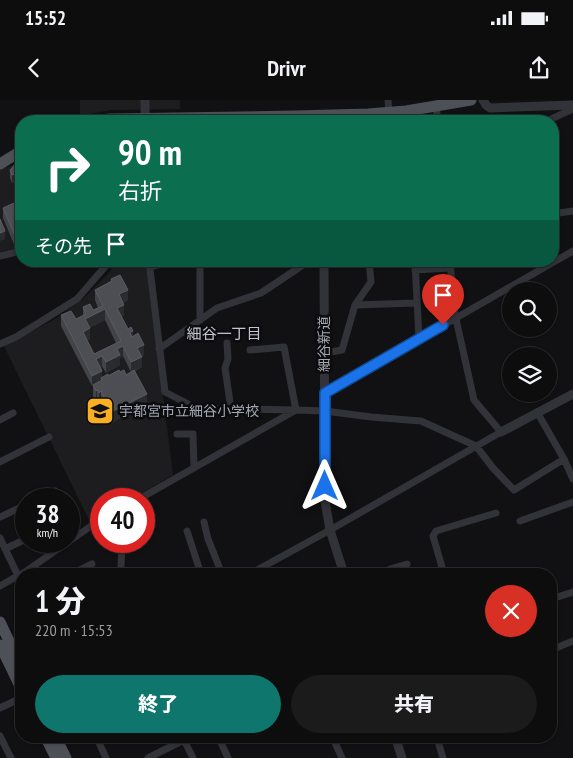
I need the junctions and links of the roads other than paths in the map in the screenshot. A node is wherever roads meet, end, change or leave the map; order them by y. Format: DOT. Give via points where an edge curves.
graph roads {
  1 [pos="145,100"];
  2 [pos="388,100"];
  3 [pos="471,100"];
  4 [pos="483,100"];
  5 [pos="573,105"];
  6 [pos="436,107"];
  7 [pos="573,109"];
  8 [pos="389,113"];
  9 [pos="145,115"];
  10 [pos="381,115"];
  11 [pos="437,115"];
  12 [pos="559,116"];
  13 [pos="15,155"];
  14 [pos="0,164"];
  15 [pos="573,211"];
  16 [pos="559,213"];
  17 [pos="573,251"];
  18 [pos="15,252"];
  19 [pos="0,256"];
  20 [pos="559,259"];
  21 [pos="105,267"];
  22 [pos="149,267"];
  23 [pos="200,267"];
  24 [pos="300,267"];
  25 [pos="324,267"];
  26 [pos="370,267"];
  27 [pos="436,267"];
  28 [pos="450,267"];
  29 [pos="545,267"];
  30 [pos="415,270"];
  31 [pos="416,303"];
  32 [pos="355,305"];
  33 [pos="456,318"];
  34 [pos="200,320"];
  35 [pos="419,340"];
  36 [pos="227,343"];
  37 [pos="0,344"];
  38 [pos="159,349"];
  39 [pos="250,350"];
  40 [pos="324,353"];
  41 [pos="325,393"];
  42 [pos="573,394"];
  43 [pos="231,409"];
  44 [pos="296,410"];
  45 [pos="325,411"];
  46 [pos="537,412"];
  47 [pos="13,413"];
  48 [pos="0,420"];
  49 [pos="501,432"];
  50 [pos="177,434"];
  51 [pos="49,437"];
  52 [pos="476,446"];
  53 [pos="564,459"];
  54 [pos="0,462"];
  55 [pos="194,468"];
  56 [pos="573,479"];
  57 [pos="155,490"];
  58 [pos="573,502"];
  59 [pos="15,510"];
  60 [pos="496,513"];
  61 [pos="0,517"];
  62 [pos="520,521"];
  63 [pos="204,522"];
  64 [pos="90,527"];
  65 [pos="330,530"];
  66 [pos="187,531"];
  67 [pos="0,538"];
  68 [pos="15,544"];
  69 [pos="5,549"];
  70 [pos="122,553"];
  71 [pos="92,564"];
  72 [pos="407,564"];
  73 [pos="121,567"];
  74 [pos="16,568"];
  75 [pos="33,568"];
  76 [pos="84,568"];
  77 [pos="199,568"];
  78 [pos="220,568"];
  79 [pos="261,568"];
  80 [pos="342,568"];
  81 [pos="393,568"];
  82 [pos="442,568"];
  83 [pos="15,580"];
  84 [pos="0,586"];
  85 [pos="573,592"];
  86 [pos="557,597"];
  87 [pos="0,622"];
  88 [pos="573,642"];
  89 [pos="0,645"];
  90 [pos="557,648"];
  91 [pos="15,653"];
  92 [pos="15,676"];
  93 [pos="15,701"];
  94 [pos="0,708"];
  95 [pos="0,736"];
  96 [pos="48,743"];
  97 [pos="58,743"];
  98 [pos="59,743"];
  99 [pos="99,743"];
  100 [pos="186,743"];
  101 [pos="221,743"];
  102 [pos="335,743"];
  103 [pos="397,743"];
  104 [pos="438,743"];
  105 [pos="177,744"];
  106 [pos="11,758"];
  107 [pos="56,758"];
  108 [pos="66,758"];
  109 [pos="71,758"];
  110 [pos="106,758"];
  111 [pos="149,758"];
  112 [pos="193,758"];
  113 [pos="228,758"];
  114 [pos="342,758"];
  115 [pos="401,758"];
  116 [pos="443,758"];
  1 -- 9 [label="street"];
  2 -- 8 [label="street"];
  3 -- 6 [label="main road"];
  4 -- 5 [label="street" via="490,108"];
  6 -- 8 [label="main road"];
  6 -- 11 [label="street"];
  7 -- 12 [label="street"];
  8 -- 10 [label="main road"];
  13 -- 14 [label="main road"];
  15 -- 16 [label="street"];
  17 -- 20 [label="street"];
  18 -- 19 [label="street"];
  21 -- 37 [label="street" via="77,299"];
  22 -- 38 [label="street"];
  23 -- 34 [label="street"];
  24 -- 34 [label="street" via="261,293 217,308"];
  25 -- 40 [label="street, 細谷新道"];
  26 -- 32 [label="street" via="372,282"];
  27 -- 30 [label="street"];
  28 -- 33 [label="street"];
  29 -- 33 [label="street"];
  30 -- 31 [label="street"];
  31 -- 32 [label="street"];
  31 -- 35 [label="street"];
  32 -- 40 [label="street" via="342,350"];
  33 -- 35 [label="street"];
  33 -- 49 [label="street" via="474,400"];
  34 -- 38 [label="street"];
  35 -- 41 [label="street"];
  36 -- 43 [label="street" via="225,368"];
  38 -- 43 [label="street" via="165,392 196,408"];
  39 -- 44 [label="street" via="284,347"];
  40 -- 41 [label="street, 細谷新道"];
  41 -- 45 [label="street, 細谷新道"];
  42 -- 46 [label="street"];
  43 -- 44 [label="street"];
  44 -- 45 [label="street"];
  44 -- 55 [label="street"];
  45 -- 52 [label="street" via="421,421"];
  45 -- 65 [label="street, 細谷新道" via="325,500"];
  46 -- 49 [label="street"];
  46 -- 53 [label="street"];
  47 -- 48 [label="street"];
  49 -- 52 [label="street"];
  50 -- 55 [label="street" via="193,434"];
  51 -- 54 [label="street"];
  52 -- 53 [label="street" via="514,490"];
  52 -- 65 [label="street"];
  53 -- 56 [label="street"];
  55 -- 57 [label="street"];
  58 -- 62 [label="street"];
  59 -- 61 [label="street"];
  60 -- 82 [label="street" via="436,531 433,536"];
  63 -- 78 [label="street"];
  64 -- 75 [label="street"];
  65 -- 79 [label="street"];
  65 -- 80 [label="street, 細谷新道"];
  66 -- 77 [label="street"];
  67 -- 69 [label="street"];
  68 -- 69 [label="street"];
  69 -- 74 [label="street"];
  70 -- 73 [label="street"];
  71 -- 76 [label="street"];
  72 -- 81 [label="street"];
  83 -- 84 [label="street"];
  85 -- 86 [label="street"];
  87 -- 91 [label="main road"];
  88 -- 90 [label="street"];
  89 -- 92 [label="main road"];
  93 -- 94 [label="street"];
  95 -- 106 [label="street"];
  96 -- 107 [label="main road"];
  97 -- 108 [label="main road"];
  98 -- 109 [label="main road"];
  99 -- 110 [label="street"];
  100 -- 112 [label="street"];
  101 -- 113 [label="street"];
  102 -- 114 [label="street"];
  103 -- 115 [label="street"];
  104 -- 116 [label="street"];
  105 -- 111 [label="street"];
}
